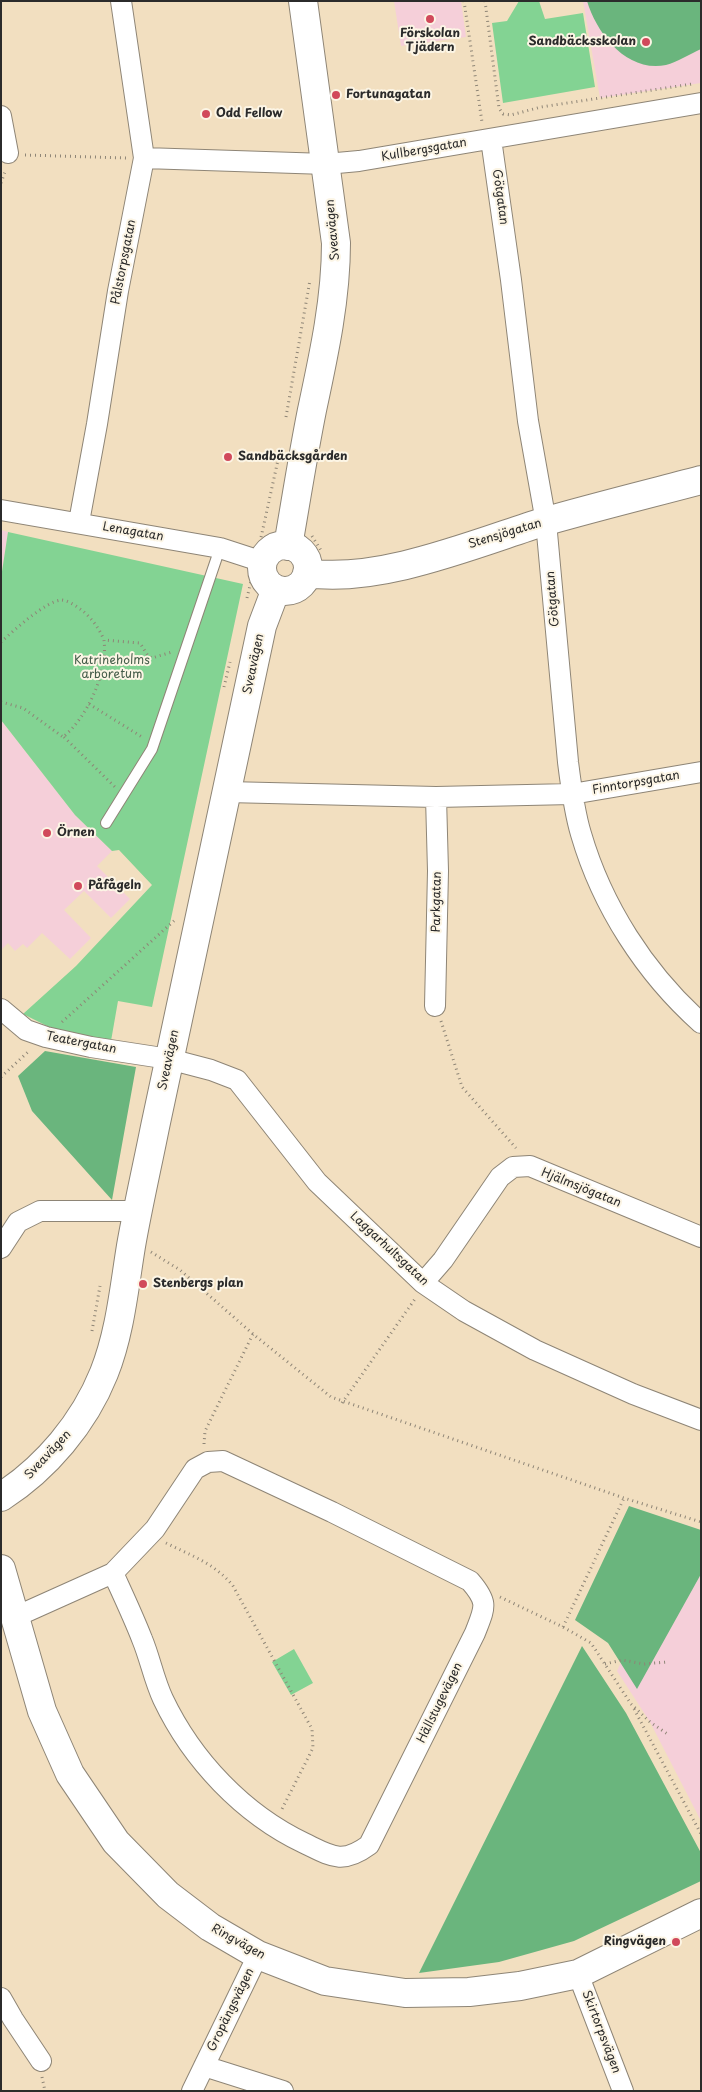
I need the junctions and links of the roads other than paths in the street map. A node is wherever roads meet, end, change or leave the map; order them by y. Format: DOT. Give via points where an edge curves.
graph roads {
  1 [pos="120,1"];
  2 [pos="303,1"];
  3 [pos="699,93"];
  4 [pos="1,116"];
  5 [pos="488,139"];
  6 [pos="8,153"];
  7 [pos="144,158"];
  8 [pos="326,164"];
  9 [pos="701,480"];
  10 [pos="1,510"];
  11 [pos="79,522"];
  12 [pos="546,522"];
  13 [pos="299,539"];
  14 [pos="220,548"];
  15 [pos="259,561"];
  16 [pos="307,573"];
  17 [pos="276,590"];
  18 [pos="701,772"];
  19 [pos="227,792"];
  20 [pos="572,794"];
  21 [pos="436,797"];
  22 [pos="106,824"];
  23 [pos="435,1006"];
  24 [pos="1,1009"];
  25 [pos="701,1023"];
  26 [pos="169,1059"];
  27 [pos="138,1211"];
  28 [pos="701,1237"];
  29 [pos="1,1248"];
  30 [pos="423,1283"];
  31 [pos="701,1420"];
  32 [pos="1,1497"];
  33 [pos="1,1569"];
  34 [pos="113,1573"];
  35 [pos="15,1617"];
  36 [pos="701,1913"];
  37 [pos="258,1955"];
  38 [pos="578,1974"];
  39 [pos="1,1998"];
  40 [pos="41,2062"];
  41 [pos="204,2066"];
  42 [pos="192,2091"];
  43 [pos="282,2091"];
  44 [pos="623,2091"];
  1 -- 7 [label="street, Pålstorpsgatan"];
  2 -- 8 [label="street, Sveavägen"];
  3 -- 5 [label="street, Kullbergsgatan"];
  4 -- 6 [label="street"];
  5 -- 8 [label="street, Kullbergsgatan"];
  5 -- 12 [label="street, Götgatan" via="511,280 528,421"];
  7 -- 8 [label="street, Kullbergsgatan"];
  7 -- 11 [label="street, Pålstorpsgatan"];
  8 -- 13 [label="street, Sveavägen" via="336,243 336,275 328,334 282,504"];
  9 -- 12 [label="street, Stensjögatan"];
  10 -- 11 [label="street, Lenagatan"];
  11 -- 14 [label="street, Lenagatan"];
  12 -- 16 [label="street, Stensjögatan" via="423,560 370,572 328,576"];
  12 -- 20 [label="street, Götgatan"];
  13 -- 15 [label="street" via="272,549"];
  13 -- 16 [label="street" via="295,548 305,559"];
  14 -- 15 [label="street, Lenagatan"];
  14 -- 22 [label="lane" via="152,749"];
  15 -- 17 [label="street" via="264,578"];
  16 -- 17 [label="street" via="295,588"];
  17 -- 19 [label="street, Sveavägen" via="262,626"];
  18 -- 20 [label="street, Finntorpsgatan"];
  19 -- 21 [label="street"];
  19 -- 26 [label="street, Sveavägen"];
  20 -- 21 [label="street"];
  20 -- 25 [label="street, Götgatan" via="580,833 596,878 618,924 649,967"];
  21 -- 23 [label="street, Parkgatan"];
  24 -- 26 [label="street, Teatergatan" via="26,1030 46,1037"];
  26 -- 27 [label="street, Sveavägen"];
  26 -- 30 [label="street, Laggarhultsgatan" via="237,1080 317,1182"];
  27 -- 29 [label="street" via="40,1211 18,1222"];
  27 -- 32 [label="street, Sveavägen" via="119,1324 104,1374 77,1424 50,1456"];
  28 -- 30 [label="street, Hjälmsjögatan" via="530,1166 513,1167 500,1177 443,1260"];
  30 -- 31 [label="street, Laggarhultsgatan" via="464,1311 535,1350"];
  33 -- 35 [label="street, Ringvägen"];
  34 -- 34 [label="street, Hällstugevägen" via="142,1639 163,1699 187,1742 214,1776 252,1811 290,1836 335,1858 358,1854 369,1845 484,1610 482,1596 470,1581 224,1461 208,1462 195,1469 150,1535"];
  34 -- 35 [label="street"];
  35 -- 37 [label="street, Ringvägen" via="42,1711 70,1774 116,1842 168,1895"];
  36 -- 38 [label="street, Ringvägen"];
  37 -- 38 [label="street, Ringvägen" via="326,1981 404,1993 469,1992"];
  37 -- 41 [label="street, Gropängsvägen"];
  38 -- 44 [label="street, Skirtorpsvägen"];
  39 -- 40 [label="street"];
  41 -- 42 [label="street, Gropängsvägen"];
  41 -- 43 [label="street, Gropängsvägen"];
}
